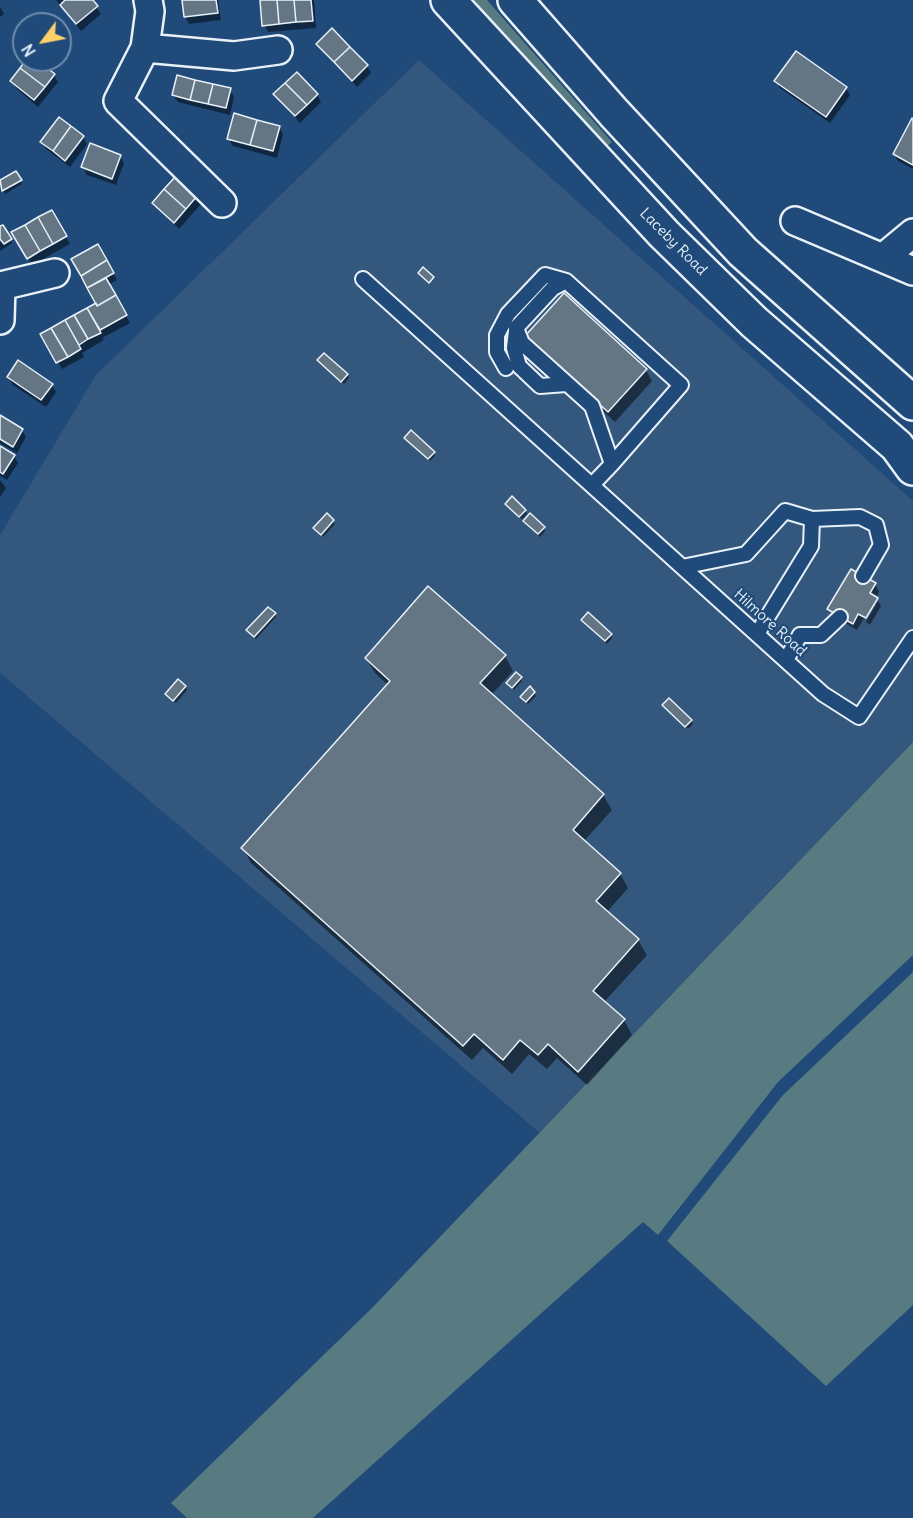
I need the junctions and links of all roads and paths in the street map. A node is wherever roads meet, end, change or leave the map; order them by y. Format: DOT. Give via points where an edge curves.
graph roads {
  1 [pos="148,0"];
  2 [pos="448,0"];
  3 [pos="515,0"];
  4 [pos="145,48"];
  5 [pos="278,50"];
  6 [pos="222,203"];
  7 [pos="795,221"];
  8 [pos="913,232"];
  9 [pos="884,257"];
  10 [pos="913,272"];
  11 [pos="55,273"];
  12 [pos="363,279"];
  13 [pos="566,281"];
  14 [pos="1,285"];
  15 [pos="0,320"];
  16 [pos="506,368"];
  17 [pos="913,404"];
  18 [pos="612,464"];
  19 [pos="913,468"];
  20 [pos="592,485"];
  21 [pos="812,519"];
  22 [pos="682,567"];
  23 [pos="863,576"];
  24 [pos="840,616"];
  25 [pos="757,634"];
  26 [pos="913,638"];
  27 [pos="786,660"];
  1 -- 4 [label="street"];
  2 -- 19 [label="highway, Laceby Road" via="664,234 754,322 897,446"];
  3 -- 17 [label="highway" via="743,252"];
  4 -- 5 [label="street" via="234,57"];
  4 -- 6 [label="street" via="118,100"];
  7 -- 9 [label="street"];
  8 -- 9 [label="street"];
  9 -- 10 [label="street"];
  11 -- 14 [label="street"];
  12 -- 20 [label="lane, Hilmore Road"];
  13 -- 16 [label="lane" via="545,275 508,314 497,335 497,352"];
  13 -- 18 [label="lane" via="553,288 516,328 514,348 519,366 540,386 566,384 592,406"];
  13 -- 18 [label="lane" via="681,385"];
  14 -- 15 [label="street"];
  18 -- 20 [label="lane"];
  20 -- 22 [label="lane, Hilmore Road"];
  21 -- 22 [label="lane" via="785,511 746,554"];
  21 -- 23 [label="lane" via="860,517 876,525 881,544"];
  21 -- 25 [label="lane" via="811,546"];
  22 -- 25 [label="lane, Hilmore Road"];
  24 -- 27 [label="lane" via="821,635 800,635"];
  25 -- 27 [label="lane, Hilmore Road"];
  26 -- 27 [label="lane, Hilmore Road" via="859,717 823,694"];
}
